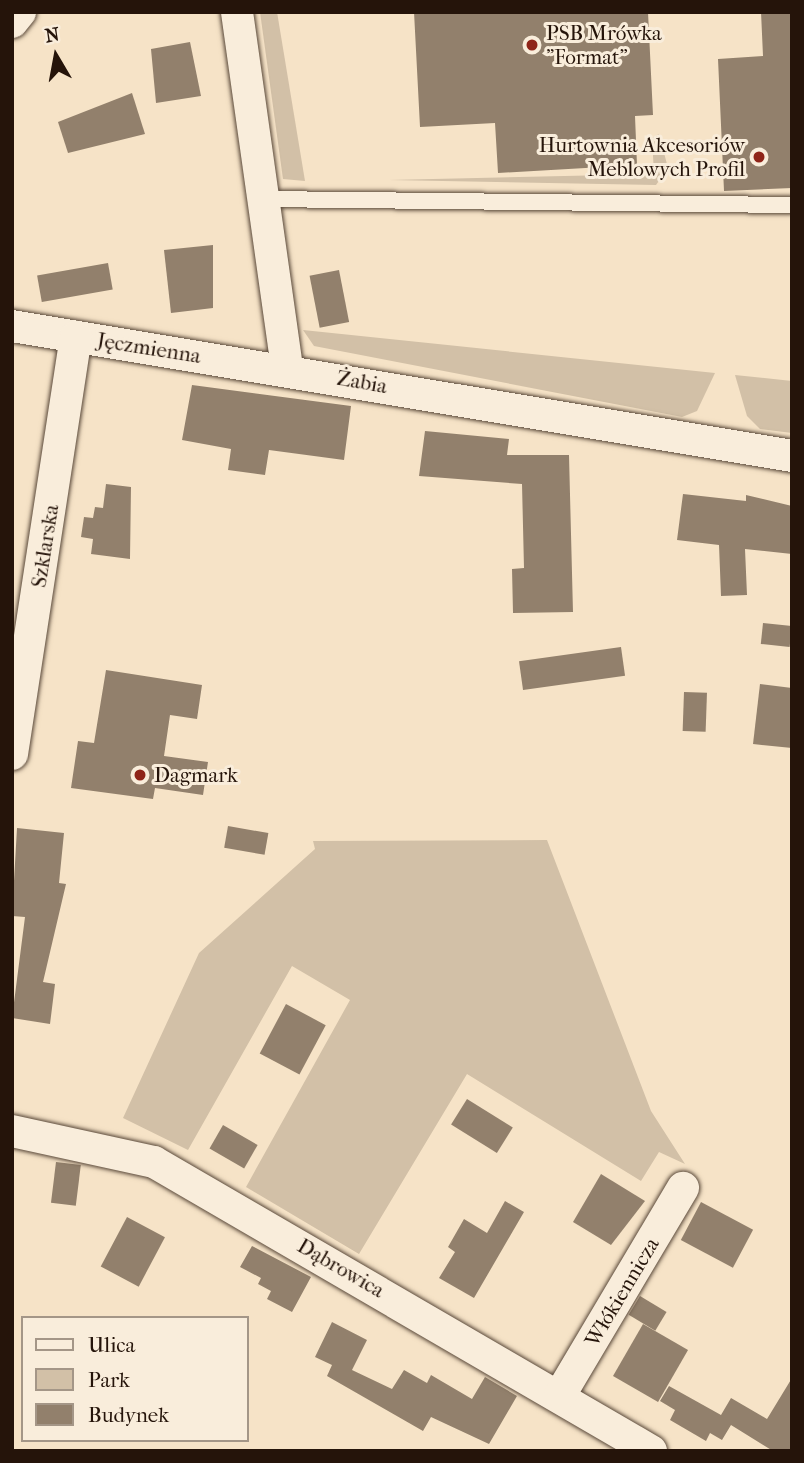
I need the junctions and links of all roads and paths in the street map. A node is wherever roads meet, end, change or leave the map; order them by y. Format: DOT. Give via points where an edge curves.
graph roads {
  1 [pos="20,12"];
  2 [pos="237,12"];
  3 [pos="12,22"];
  4 [pos="263,199"];
  5 [pos="792,205"];
  6 [pos="12,326"];
  7 [pos="76,337"];
  8 [pos="286,369"];
  9 [pos="792,456"];
  10 [pos="12,754"];
  11 [pos="12,1131"];
  12 [pos="683,1188"];
  13 [pos="560,1395"];
  14 [pos="652,1451"];
  1 -- 3 [label="street"];
  2 -- 4 [label="street"];
  4 -- 5 [label="lane"];
  4 -- 8 [label="street"];
  6 -- 7 [label="street, Jęczmienna"];
  7 -- 8 [label="street, Jęczmienna"];
  7 -- 10 [label="street, Szklarska"];
  8 -- 9 [label="street, Żabia"];
  11 -- 13 [label="street, Dąbrowica" via="154,1162"];
  12 -- 13 [label="street, Włókiennicza"];
  13 -- 14 [label="street, Dąbrowica"];
}
